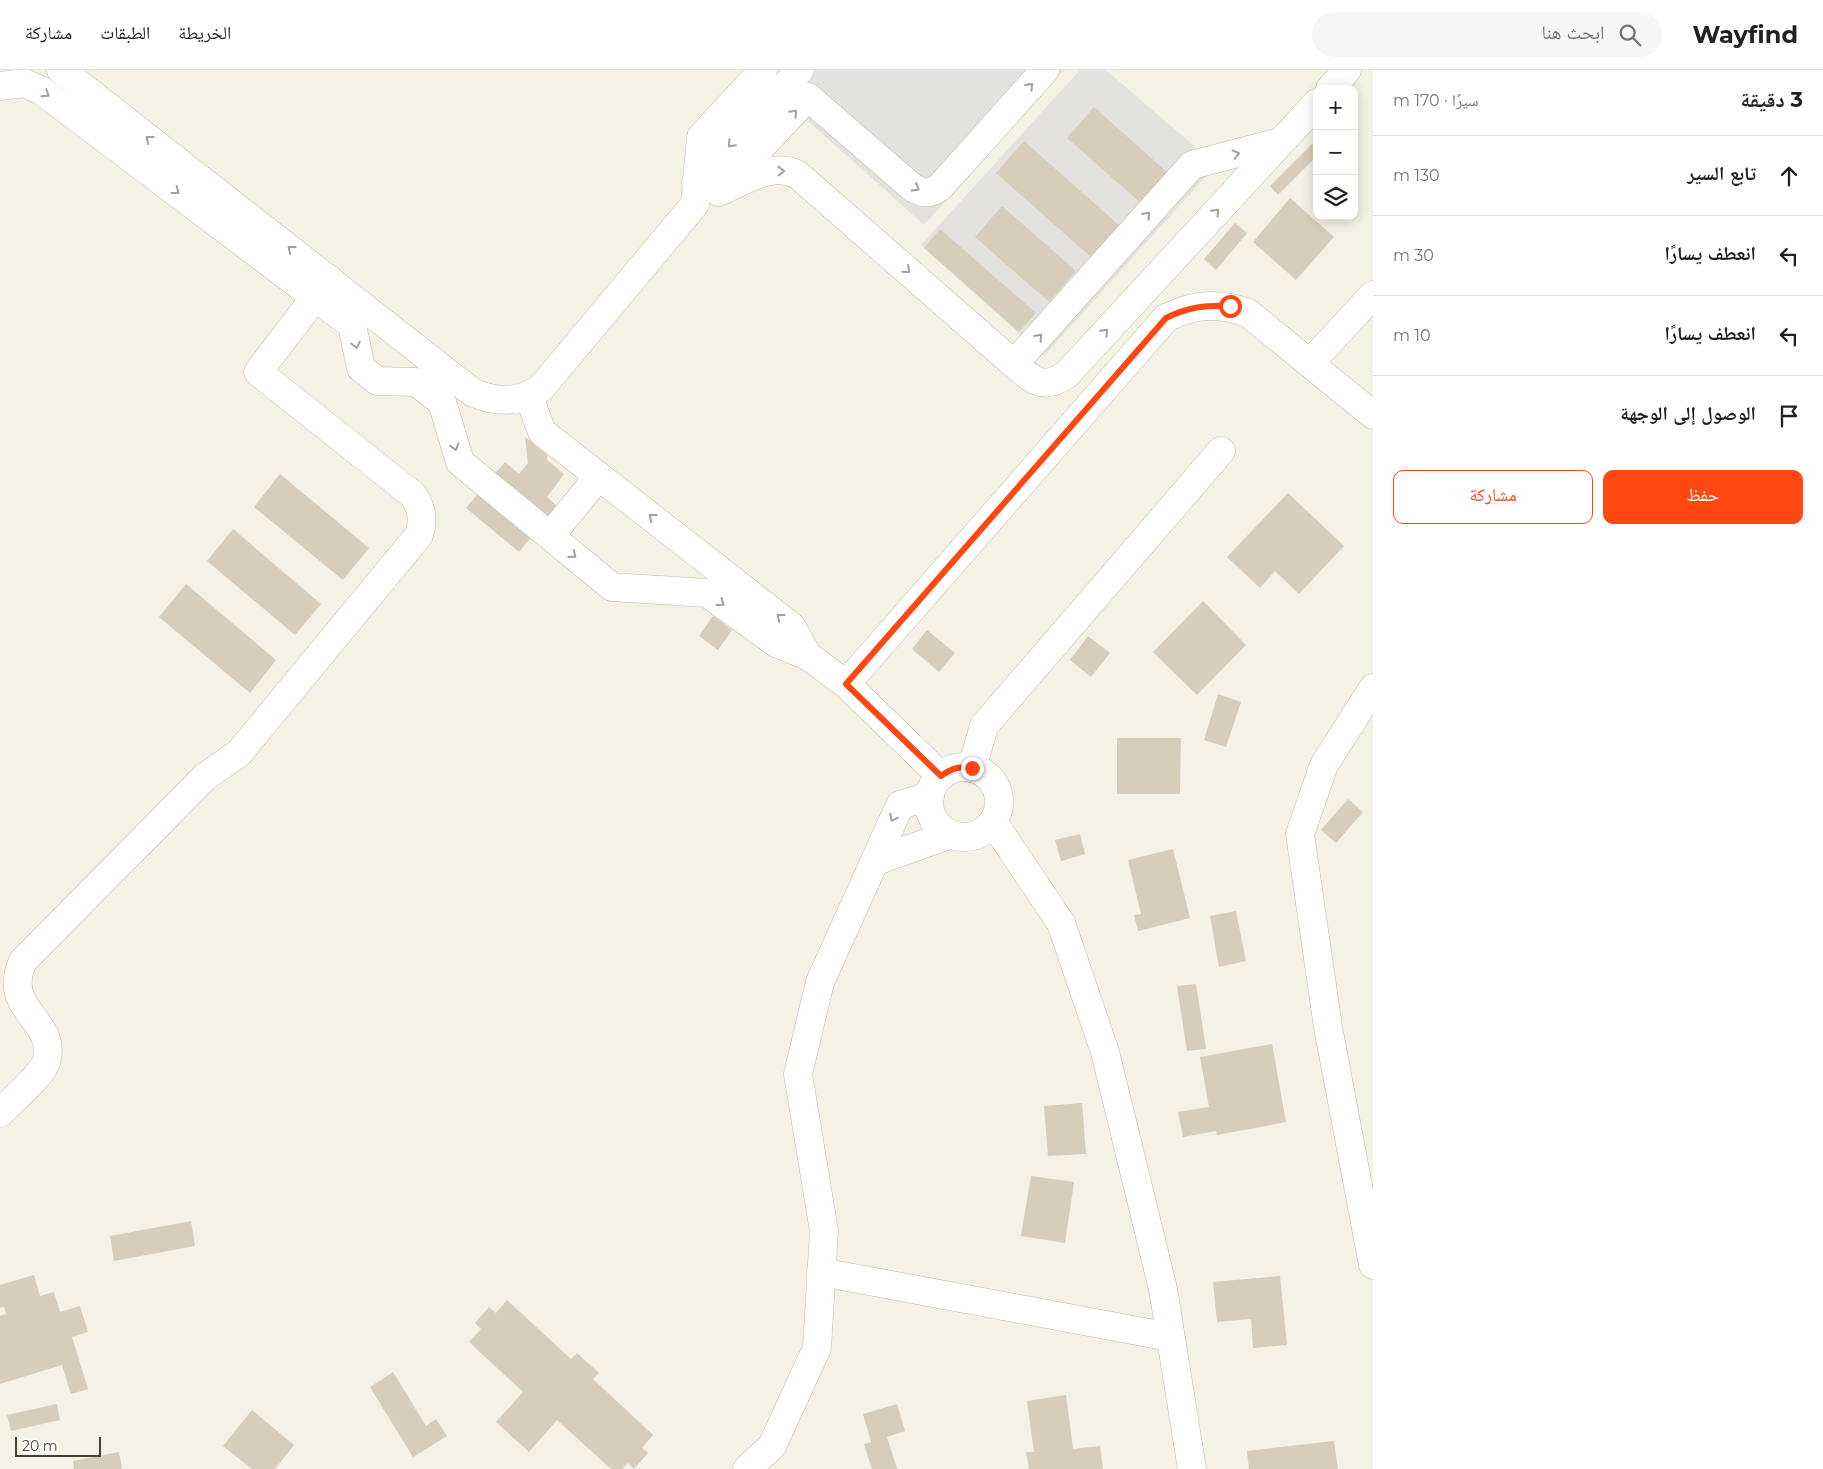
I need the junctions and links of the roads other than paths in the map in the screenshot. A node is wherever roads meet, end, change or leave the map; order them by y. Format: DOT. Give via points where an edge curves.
graph roads {
  1 [pos="61,70"];
  2 [pos="763,70"];
  3 [pos="800,70"];
  4 [pos="1045,70"];
  5 [pos="1347,70"];
  6 [pos="1334,85"];
  7 [pos="0,86"];
  8 [pos="1313,107"];
  9 [pos="1280,142"];
  10 [pos="703,193"];
  11 [pos="323,288"];
  12 [pos="1373,295"];
  13 [pos="1310,363"];
  14 [pos="1014,364"];
  15 [pos="529,397"];
  16 [pos="1373,415"];
  17 [pos="1221,451"];
  18 [pos="599,476"];
  19 [pos="550,536"];
  20 [pos="808,656"];
  21 [pos="846,684"];
  22 [pos="1373,688"];
  23 [pos="972,768"];
  24 [pos="935,786"];
  25 [pos="993,822"];
  26 [pos="951,834"];
  27 [pos="876,861"];
  28 [pos="0,1113"];
  29 [pos="1373,1265"];
  30 [pos="821,1272"];
  31 [pos="1170,1337"];
  32 [pos="747,1469"];
  33 [pos="1192,1469"];
  11 -- 1 [label="lane, one-way"];
  2 -- 10 [label="lane" via="701,138"];
  3 -- 10 [label="lane, one-way"];
  10 -- 4 [label="lane, one-way" via="808,97 913,188 925,193 933,192"];
  5 -- 6 [label="lane"];
  7 -- 11 [label="lane, one-way" via="24,83 42,90"];
  8 -- 9 [label="lane"];
  14 -- 9 [label="lane, one-way" via="1192,165"];
  14 -- 9 [label="lane, one-way" via="1039,383 1048,383 1066,375"];
  10 -- 14 [label="lane, one-way" via="767,172 790,170"];
  10 -- 15 [label="lane" via="541,388"];
  11 -- 15 [label="lane" via="472,392 490,399"];
  11 -- 19 [label="lane, one-way" via="352,325 361,368 377,381 416,382 442,402 460,462"];
  11 -- 28 [label="lane" via="258,372 413,494 422,514 419,535 239,753 204,777 23,961 17,971 17,994 40,1027 45,1039 46,1061 41,1071"];
  12 -- 13 [label="lane"];
  13 -- 16 [label="lane"];
  13 -- 21 [label="lane" via="1248,313 1230,306 1192,307 1166,318"];
  15 -- 18 [label="lane" via="542,432"];
  17 -- 23 [label="lane" via="984,726"];
  18 -- 19 [label="lane"];
  20 -- 18 [label="lane, one-way" via="791,626"];
  19 -- 20 [label="lane, one-way" via="612,586 708,593 776,643"];
  20 -- 21 [label="lane"];
  21 -- 24 [label="lane"];
  22 -- 29 [label="lane" via="1324,765 1300,834 1328,1027"];
  23 -- 24 [label="lane" via="950,769"];
  23 -- 25 [label="lane" via="983,772 997,790 999,801"];
  24 -- 26 [label="lane" via="930,808 941,828"];
  24 -- 27 [label="lane, one-way" via="900,804"];
  25 -- 26 [label="lane" via="974,835 962,837"];
  25 -- 31 [label="lane" via="1062,922 1105,1052 1163,1289"];
  26 -- 27 [label="lane"];
  27 -- 30 [label="lane" via="820,982 798,1074 824,1231"];
  30 -- 31 [label="lane"];
  30 -- 32 [label="lane" via="817,1348 772,1446"];
  31 -- 33 [label="lane"];
}
